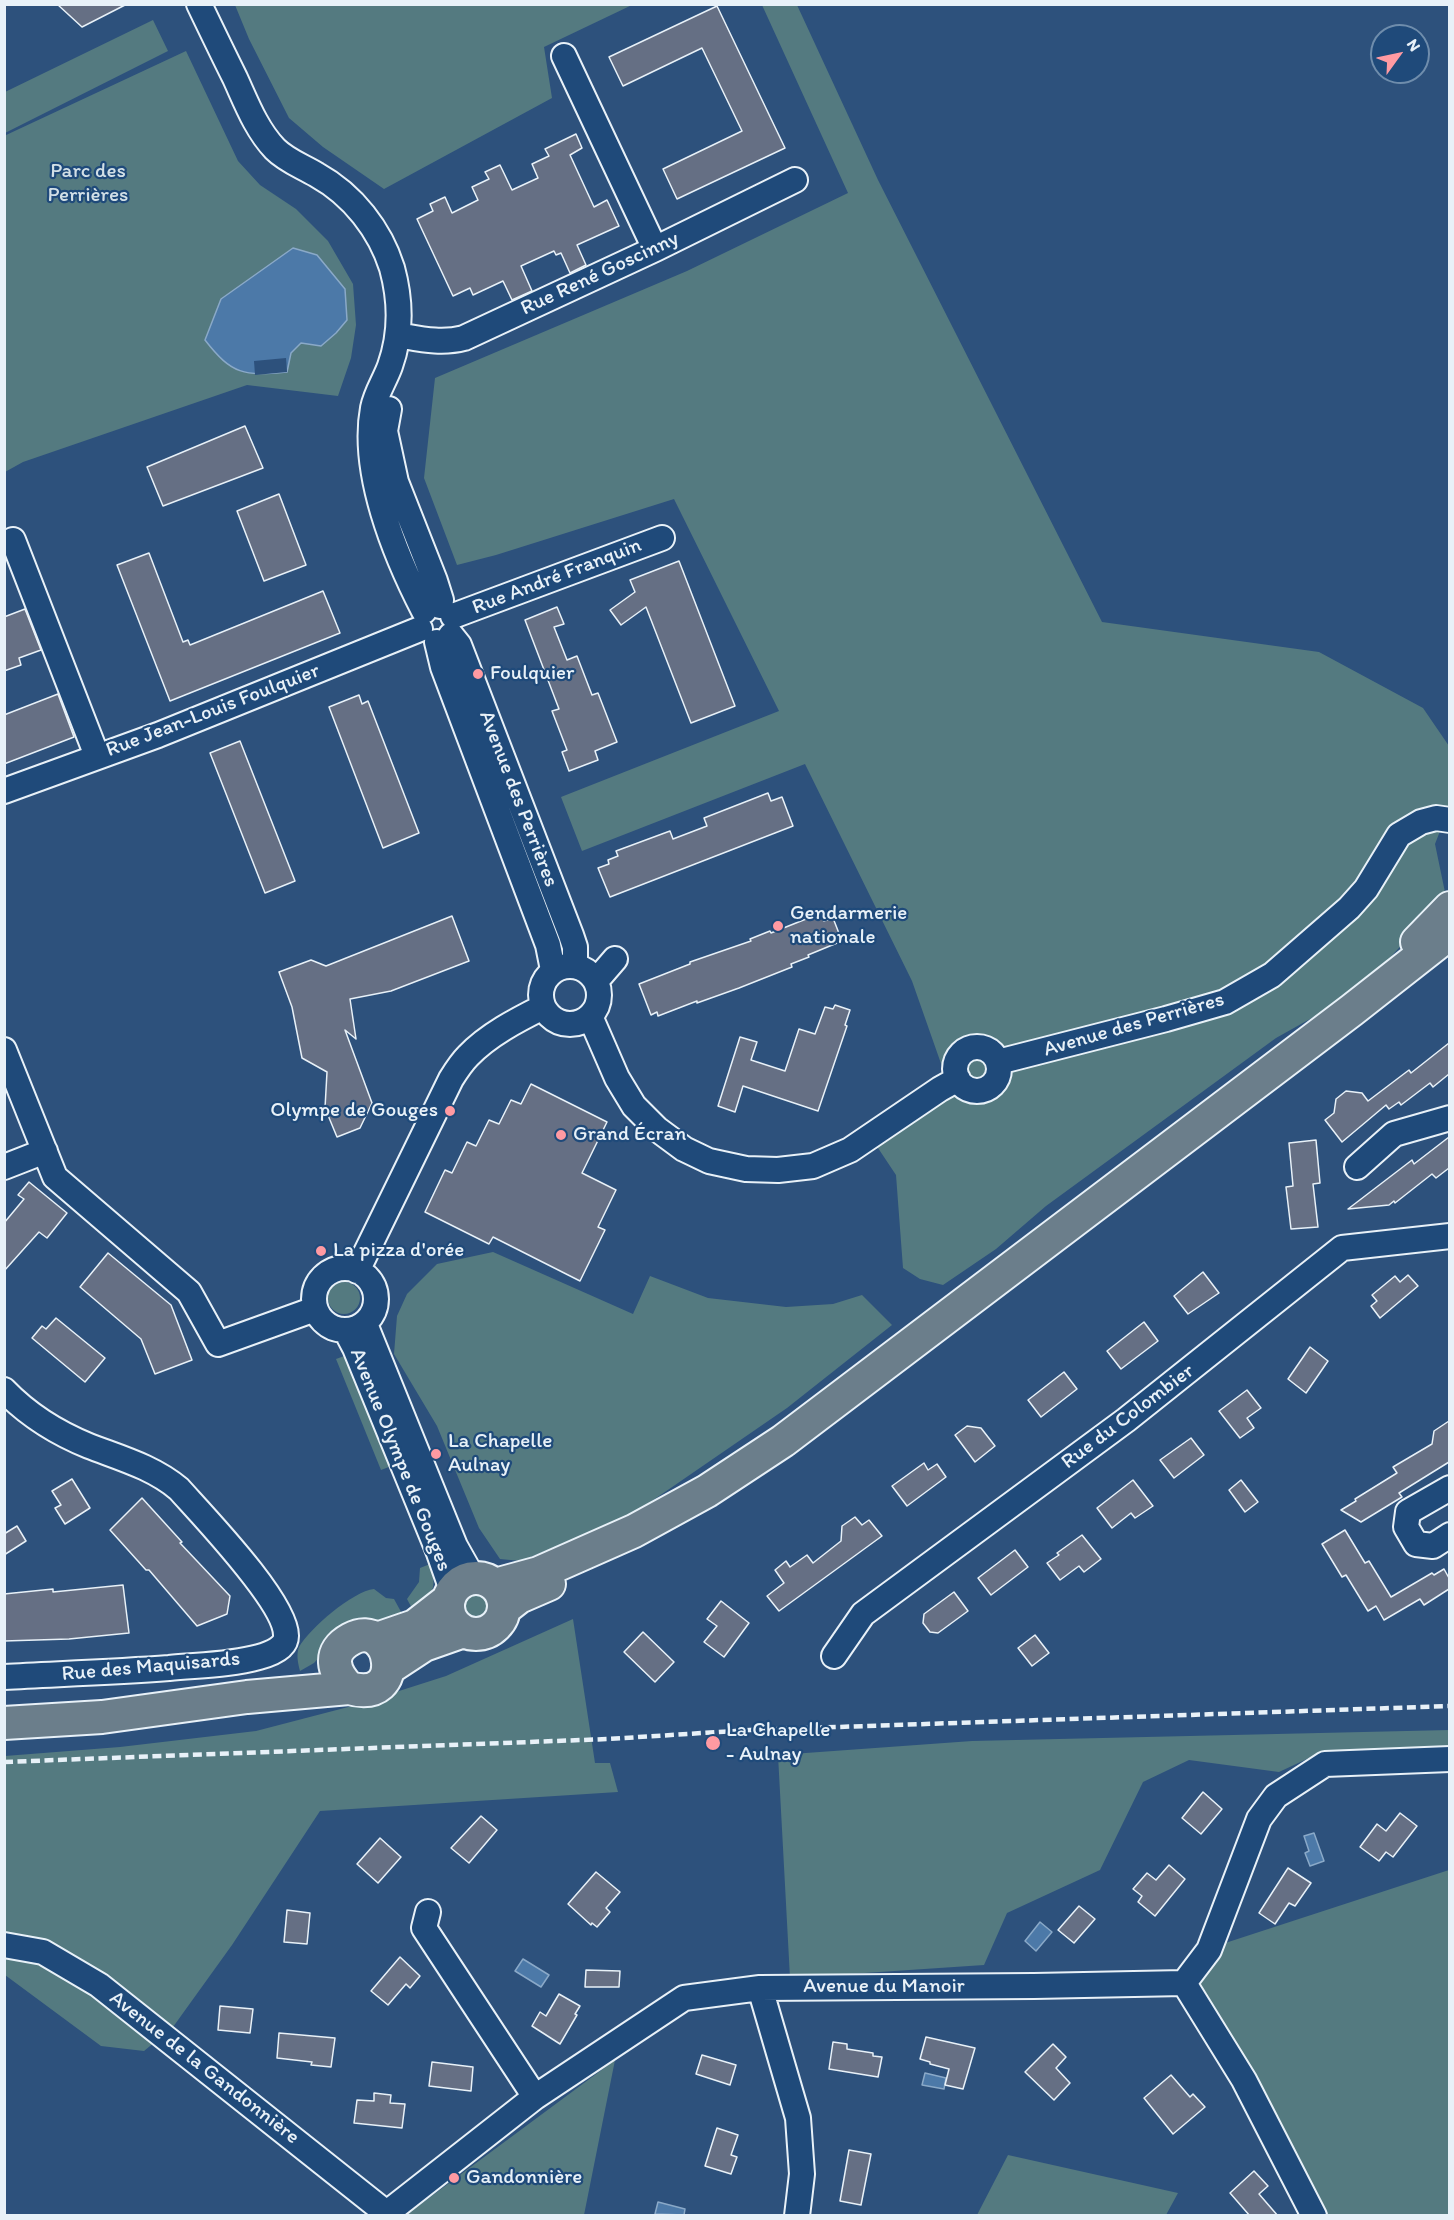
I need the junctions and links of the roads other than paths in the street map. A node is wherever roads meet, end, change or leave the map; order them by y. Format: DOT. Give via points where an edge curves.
graph roads {
  1 [pos="200,4"];
  2 [pos="564,56"];
  3 [pos="795,180"];
  4 [pos="655,249"];
  5 [pos="398,335"];
  6 [pos="662,538"];
  7 [pos="13,540"];
  8 [pos="438,623"];
  9 [pos="97,756"];
  10 [pos="4,791"];
  11 [pos="1449,820"];
  12 [pos="1449,908"];
  13 [pos="1449,933"];
  14 [pos="615,959"];
  15 [pos="564,968"];
  16 [pos="596,981"];
  17 [pos="543,1007"];
  18 [pos="1352,1010"];
  19 [pos="590,1016"];
  20 [pos="4,1050"];
  21 [pos="1449,1118"];
  22 [pos="45,1151"];
  23 [pos="4,1167"];
  24 [pos="1357,1167"];
  25 [pos="1449,1236"];
  26 [pos="357,1271"];
  27 [pos="315,1309"];
  28 [pos="355,1327"];
  29 [pos="4,1390"];
  30 [pos="1449,1488"];
  31 [pos="1449,1535"];
  32 [pos="475,1592"];
  33 [pos="461,1632"];
  34 [pos="376,1639"];
  35 [pos="337,1654"];
  36 [pos="834,1656"];
  37 [pos="389,1668"];
  38 [pos="4,1677"];
  39 [pos="349,1688"];
  40 [pos="247,1696"];
  41 [pos="4,1723"];
  42 [pos="1449,1759"];
  43 [pos="428,1911"];
  44 [pos="4,1945"];
  45 [pos="1184,1983"];
  46 [pos="760,1988"];
  47 [pos="535,2097"];
  48 [pos="389,2214"];
  49 [pos="797,2216"];
  50 [pos="1314,2216"];
  1 -- 5 [label="street, Avenue des Perrières" via="266,138 290,161 331,183 374,229 392,269 399,311"];
  2 -- 4 [label="street"];
  3 -- 4 [label="street, Rue René Goscinny"];
  4 -- 5 [label="street, Rue René Goscinny" via="464,338 449,342"];
  5 -- 8 [label="street, Avenue des Perrières" via="390,368 373,406 373,478 413,590"];
  6 -- 8 [label="street, Rue André Franquin"];
  7 -- 9 [label="street"];
  8 -- 9 [label="street, Rue Jean-Louis Foulquier"];
  8 -- 15 [label="street, Avenue des Perrières" via="459,645 572,935 575,947"];
  9 -- 10 [label="street, Rue Jean-Louis Foulquier"];
  11 -- 19 [label="street, Avenue des Perrières" via="1420,822 1399,835 1349,908 1272,975 1225,1002 998,1062 994,1082 982,1090 968,1088 958,1079 850,1150 813,1166 746,1169 709,1161 684,1149 634,1106 616,1078"];
  12 -- 18 [label="main road"];
  13 -- 18 [label="main road"];
  14 -- 16 [label="street"];
  15 -- 16 [label="street" via="588,971"];
  15 -- 17 [label="street" via="544,980 540,994"];
  16 -- 19 [label="street" via="597,1006"];
  17 -- 19 [label="street" via="564,1024 578,1023"];
  17 -- 26 [label="street" via="483,1043 451,1079"];
  18 -- 32 [label="main road" via="783,1441 718,1497 644,1540 519,1598"];
  20 -- 22 [label="street"];
  21 -- 24 [label="street" via="1394,1134"];
  22 -- 23 [label="street"];
  22 -- 27 [label="street" via="55,1177 189,1292 218,1344"];
  25 -- 36 [label="street, Rue du Colombier" via="1342,1248 1126,1420 863,1614"];
  26 -- 27 [label="street" via="337,1269 320,1280 315,1289"];
  26 -- 28 [label="street" via="373,1285 376,1306 372,1316"];
  27 -- 28 [label="street" via="327,1325"];
  28 -- 32 [label="street, Avenue Olympe de Gouges"];
  29 -- 38 [label="street, Rue des Maquisards" via="43,1423 145,1467 179,1489 261,1586 276,1608 286,1634 279,1648 238,1662"];
  30 -- 31 [label="street" via="1408,1512 1406,1527 1416,1544 1433,1546"];
  32 -- 33 [label="main road" via="449,1612"];
  32 -- 33 [label="main road" via="496,1626 474,1635"];
  32 -- 34 [label="main road" via="415,1626"];
  33 -- 37 [label="main road" via="424,1645"];
  34 -- 35 [label="main road" via="354,1637 342,1644"];
  34 -- 37 [label="main road" via="384,1646"];
  35 -- 39 [label="main road" via="337,1673"];
  35 -- 40 [label="main road" via="307,1677"];
  37 -- 39 [label="main road" via="382,1683 373,1689 360,1692"];
  39 -- 40 [label="main road"];
  40 -- 41 [label="main road" via="102,1717"];
  42 -- 45 [label="street" via="1325,1764 1276,1796 1259,1819 1209,1950"];
  43 -- 47 [label="street" via="424,1928"];
  44 -- 48 [label="street, Avenue de la Gandonnière" via="43,1952 99,1985"];
  45 -- 46 [label="street, Avenue du Manoir"];
  45 -- 50 [label="street" via="1244,2080"];
  46 -- 47 [label="street, Avenue du Manoir" via="684,1998"];
  46 -- 49 [label="street" via="798,2118 802,2174"];
  47 -- 48 [label="street, Avenue du Manoir"];
}
